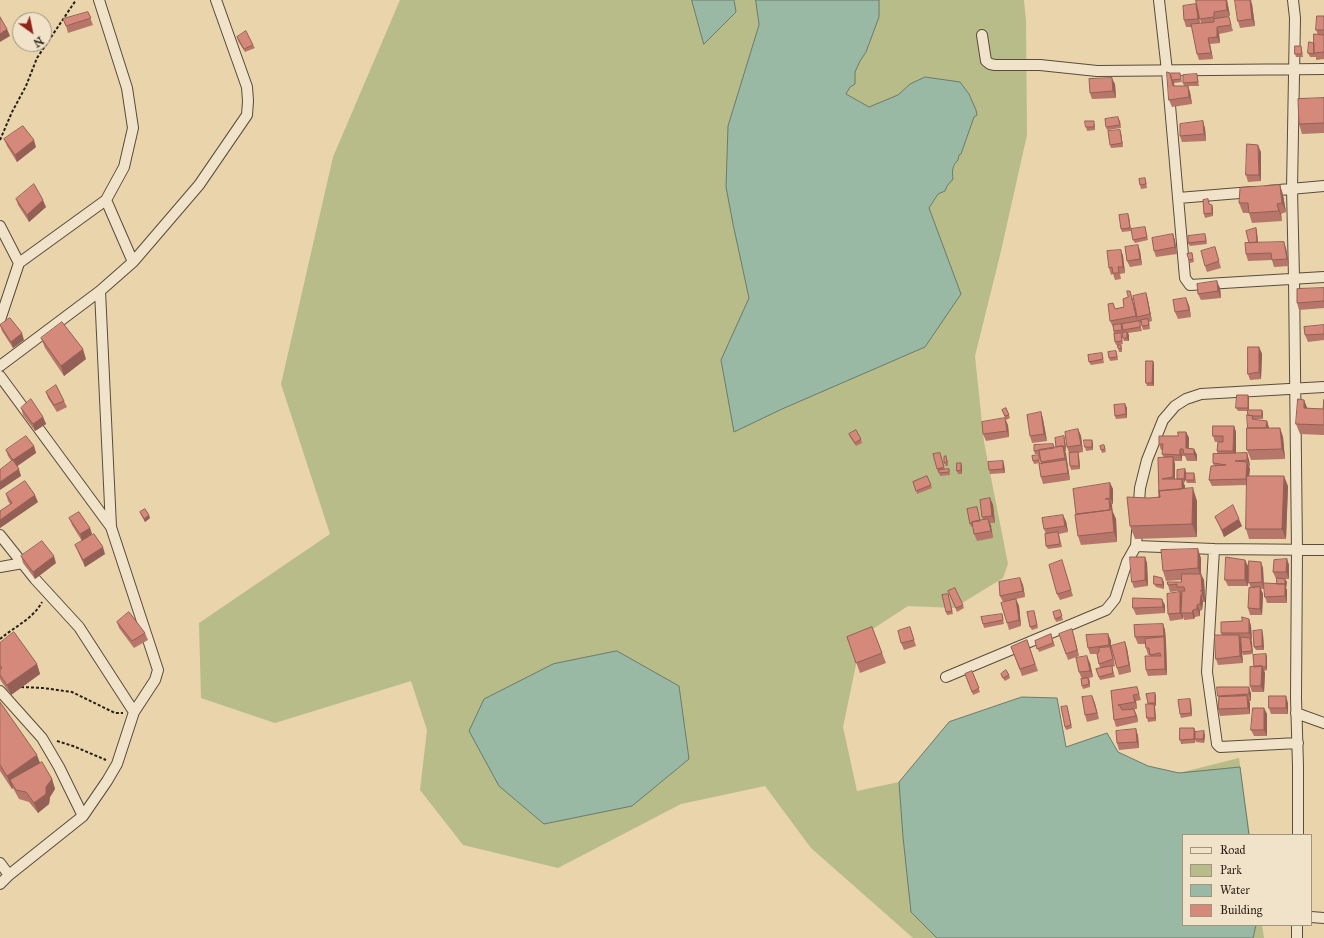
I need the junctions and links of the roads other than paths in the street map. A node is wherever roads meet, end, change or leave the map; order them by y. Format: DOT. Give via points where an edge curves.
graph roads {
  1 [pos="99,0"];
  2 [pos="216,0"];
  3 [pos="1159,0"];
  4 [pos="1293,0"];
  5 [pos="982,35"];
  6 [pos="1294,69"];
  7 [pos="1324,69"];
  8 [pos="1167,71"];
  9 [pos="1324,186"];
  10 [pos="1292,189"];
  11 [pos="1178,198"];
  12 [pos="106,200"];
  13 [pos="0,226"];
  14 [pos="133,262"];
  15 [pos="19,264"];
  16 [pos="1324,277"];
  17 [pos="1294,278"];
  18 [pos="100,291"];
  19 [pos="0,320"];
  20 [pos="0,366"];
  21 [pos="0,376"];
  22 [pos="1324,387"];
  23 [pos="1296,388"];
  24 [pos="111,527"];
  25 [pos="0,535"];
  26 [pos="1136,546"];
  27 [pos="1214,549"];
  28 [pos="1324,550"];
  29 [pos="1297,551"];
  30 [pos="23,563"];
  31 [pos="0,567"];
  32 [pos="946,677"];
  33 [pos="1,692"];
  34 [pos="134,712"];
  35 [pos="1296,713"];
  36 [pos="1324,723"];
  37 [pos="1298,743"];
  38 [pos="82,816"];
  39 [pos="1298,834"];
  40 [pos="0,863"];
  41 [pos="9,875"];
  42 [pos="0,884"];
  43 [pos="1312,918"];
  44 [pos="1324,918"];
  45 [pos="1297,926"];
  46 [pos="1297,938"];
  1 -- 12 [label="street" via="128,88 133,128 124,167"];
  2 -- 14 [label="street" via="247,87 247,115 199,185"];
  3 -- 8 [label="street"];
  4 -- 6 [label="street"];
  5 -- 8 [label="street" via="986,61 995,65 1040,65 1097,72"];
  6 -- 7 [label="street"];
  6 -- 8 [label="street"];
  6 -- 10 [label="street"];
  8 -- 11 [label="street"];
  9 -- 10 [label="street"];
  10 -- 11 [label="street"];
  10 -- 17 [label="street"];
  11 -- 17 [label="street" via="1185,278 1190,285"];
  12 -- 14 [label="street"];
  12 -- 15 [label="street"];
  13 -- 15 [label="street"];
  14 -- 18 [label="street"];
  15 -- 19 [label="street"];
  16 -- 17 [label="street"];
  17 -- 23 [label="street"];
  18 -- 20 [label="street"];
  18 -- 24 [label="street"];
  21 -- 24 [label="street"];
  22 -- 23 [label="street"];
  23 -- 26 [label="street" via="1201,394 1174,406 1163,420 1147,460 1140,488"];
  23 -- 29 [label="street"];
  24 -- 34 [label="street" via="158,670 155,680"];
  25 -- 30 [label="street"];
  26 -- 27 [label="street"];
  26 -- 32 [label="street" via="1127,562 1115,600 1106,610"];
  27 -- 29 [label="street"];
  27 -- 37 [label="street" via="1207,672 1217,744 1220,747"];
  28 -- 29 [label="street"];
  29 -- 35 [label="street"];
  30 -- 31 [label="street"];
  30 -- 34 [label="street" via="79,627"];
  33 -- 38 [label="street" via="42,738"];
  34 -- 38 [label="street" via="117,764 108,781"];
  35 -- 36 [label="street"];
  35 -- 37 [label="street"];
  37 -- 39 [label="street"];
  38 -- 41 [label="street"];
  40 -- 41 [label="street"];
  41 -- 42 [label="street"];
  43 -- 44 [label="street"];
  45 -- 46 [label="street"];
}
